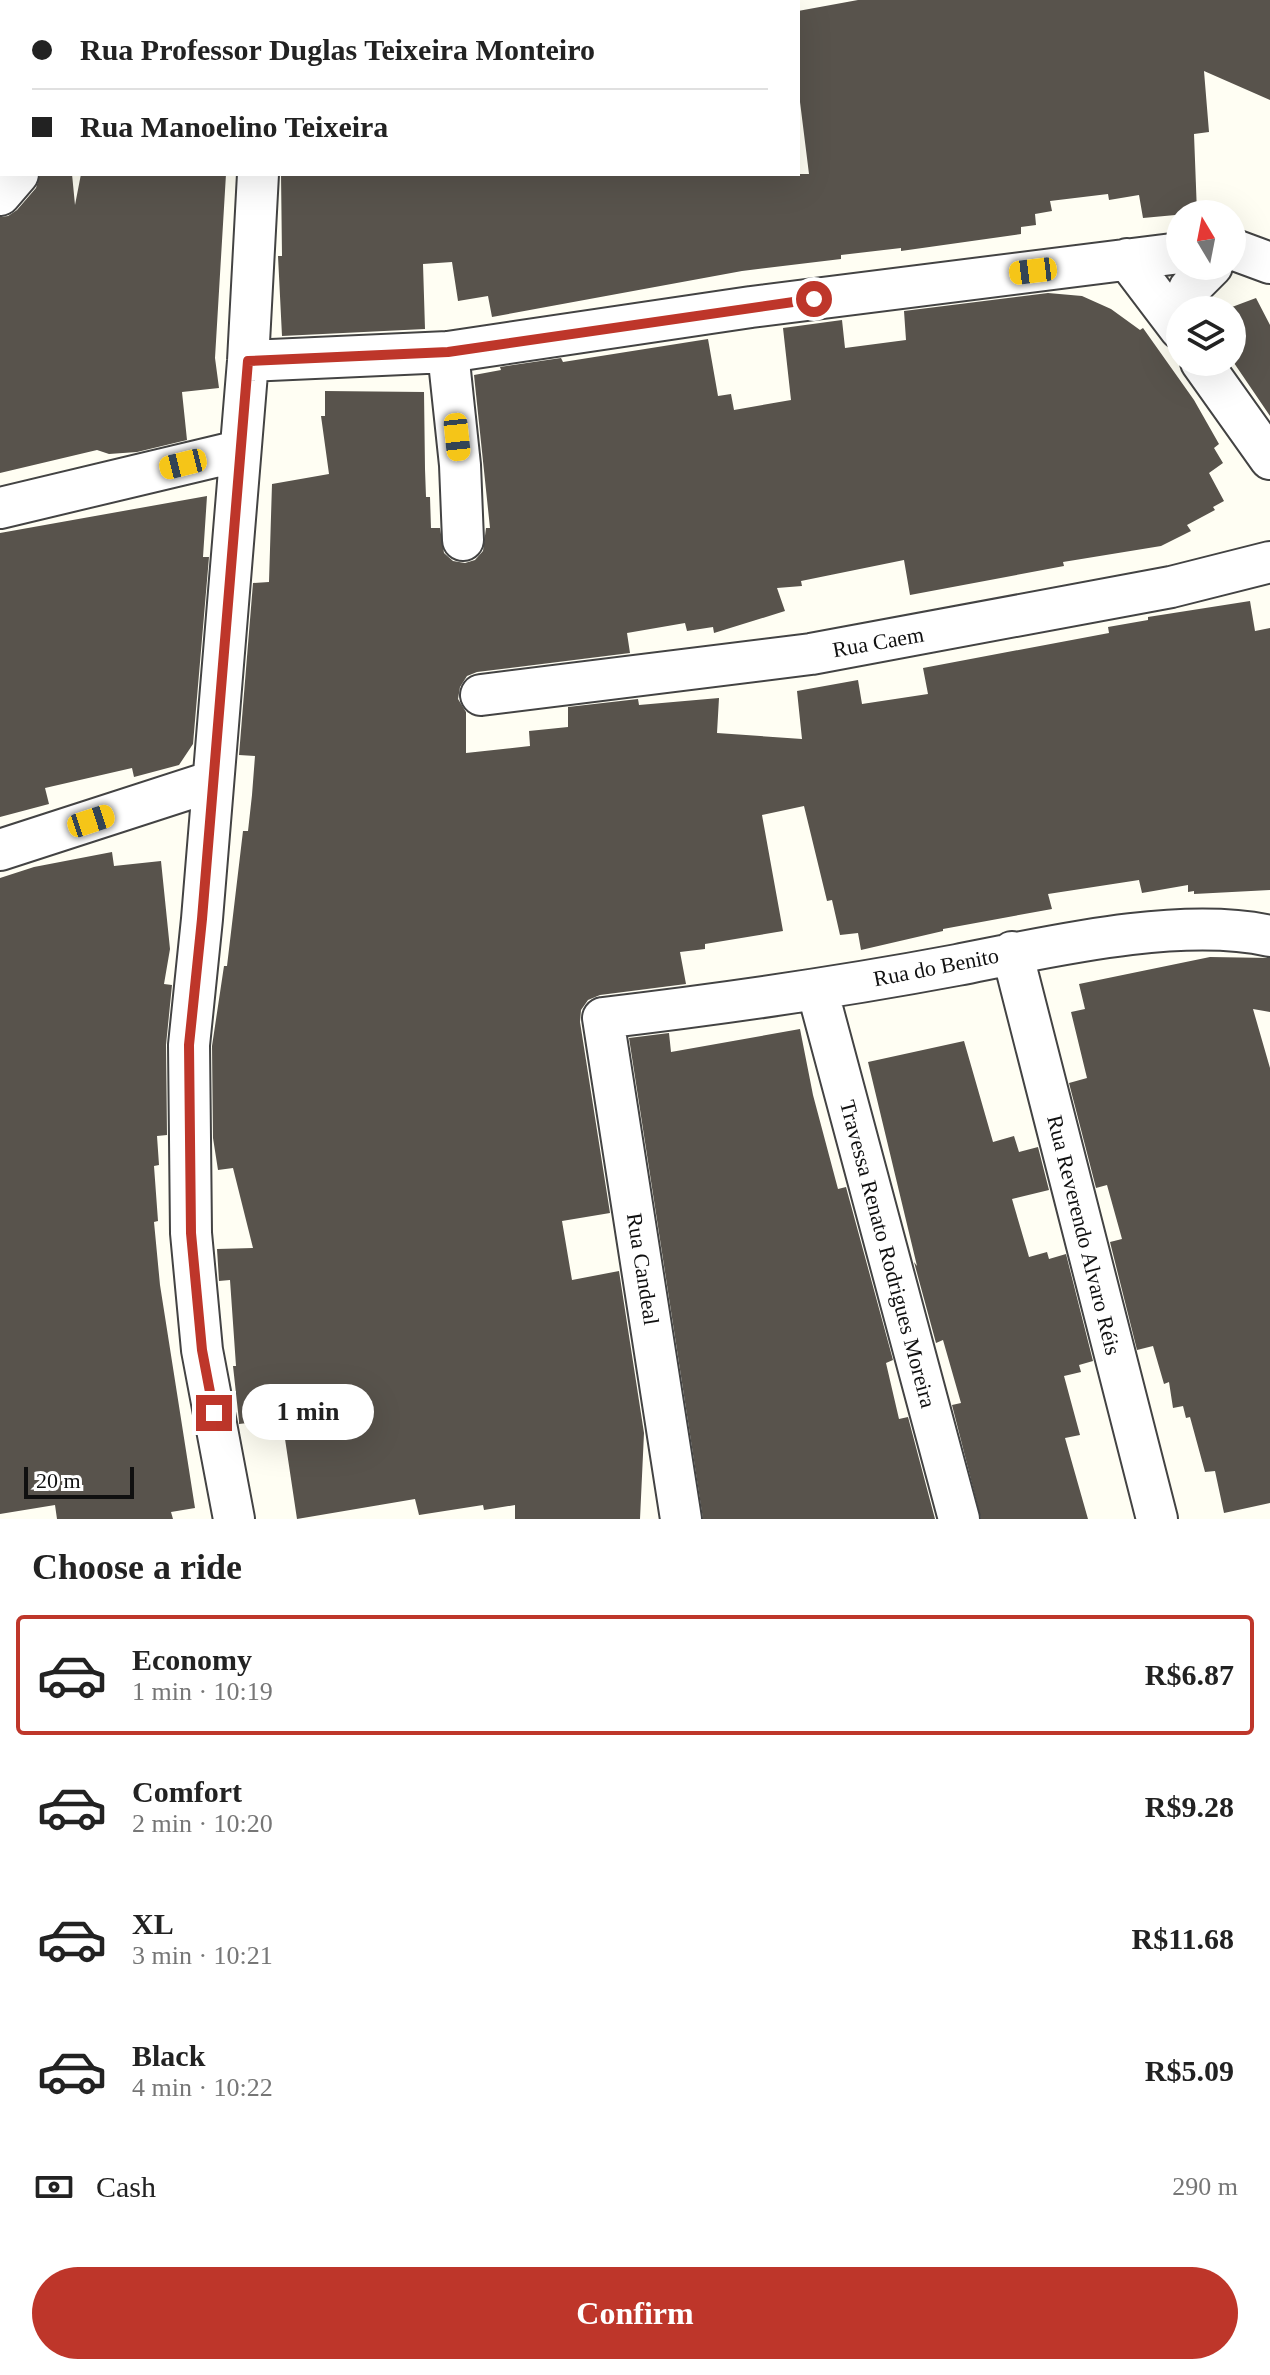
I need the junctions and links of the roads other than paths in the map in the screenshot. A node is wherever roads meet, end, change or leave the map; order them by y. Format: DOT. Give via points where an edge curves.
graph roads {
  1 [pos="16,176"];
  2 [pos="258,176"];
  3 [pos="0,195"];
  4 [pos="1166,255"];
  5 [pos="1246,257"];
  6 [pos="1127,259"];
  7 [pos="1270,263"];
  8 [pos="1198,280"];
  9 [pos="1187,296"];
  10 [pos="1166,303"];
  11 [pos="448,352"];
  12 [pos="248,361"];
  13 [pos="1211,376"];
  14 [pos="239,451"];
  15 [pos="1270,459"];
  16 [pos="0,508"];
  17 [pos="463,540"];
  18 [pos="1270,562"];
  19 [pos="481,695"];
  20 [pos="213,781"];
  21 [pos="0,850"];
  22 [pos="1270,936"];
  23 [pos="1012,952"];
  24 [pos="817,989"];
  25 [pos="603,1018"];
  26 [pos="234,1519"];
  27 [pos="681,1519"];
  28 [pos="959,1519"];
  29 [pos="1157,1519"];
  1 -- 3 [label="street"];
  2 -- 12 [label="street"];
  4 -- 6 [label="street"];
  5 -- 7 [label="street"];
  6 -- 10 [label="street"];
  6 -- 11 [label="street"];
  8 -- 9 [label="street"];
  11 -- 12 [label="street"];
  11 -- 17 [label="street"];
  12 -- 14 [label="street"];
  13 -- 15 [label="street"];
  14 -- 16 [label="street"];
  14 -- 20 [label="street"];
  18 -- 19 [label="street, Rua Caem" via="1142,593 811,654"];
  20 -- 21 [label="street"];
  20 -- 26 [label="street" via="189,1045 191,1233 202,1350"];
  22 -- 23 [label="street, Rua do Benito" via="1221,930 1165,932"];
  23 -- 24 [label="street, Rua do Benito"];
  23 -- 29 [label="street, Rua Reverendo Alvaro Réis"];
  24 -- 25 [label="street, Rua do Benito"];
  24 -- 28 [label="street, Travessa Renato Rodrigues Moreira"];
  25 -- 27 [label="street, Rua Candeal"];
}
